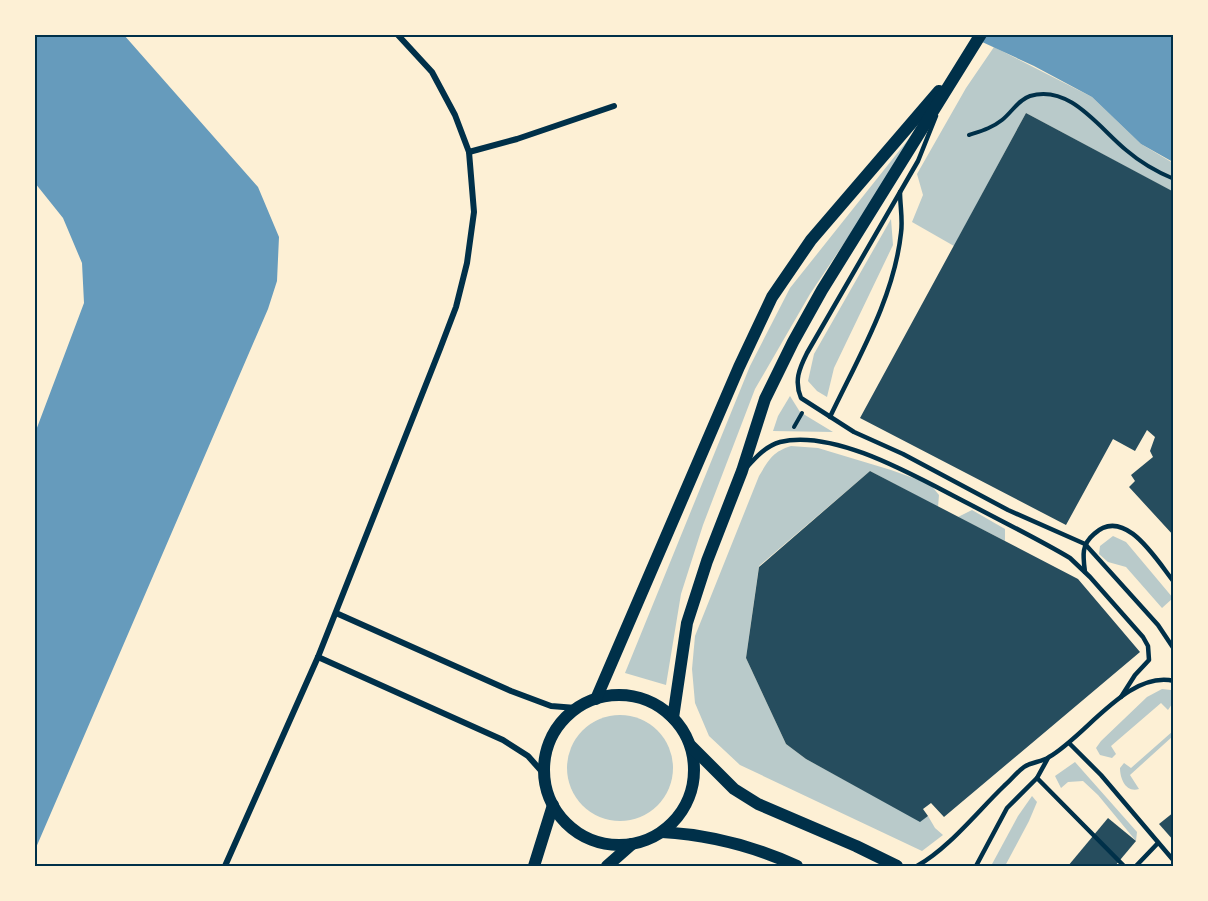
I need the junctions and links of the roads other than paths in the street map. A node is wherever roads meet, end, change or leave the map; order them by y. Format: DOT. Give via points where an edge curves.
graph roads {
  1 [pos="397,34"];
  2 [pos="981,34"];
  3 [pos="963,62"];
  4 [pos="942,97"];
  5 [pos="614,106"];
  6 [pos="469,152"];
  7 [pos="900,192"];
  8 [pos="830,417"];
  9 [pos="742,471"];
  10 [pos="1085,544"];
  11 [pos="1085,572"];
  12 [pos="1173,582"];
  13 [pos="336,613"];
  14 [pos="1173,649"];
  15 [pos="318,657"];
  16 [pos="1173,681"];
  17 [pos="1121,697"];
  18 [pos="596,699"];
  19 [pos="576,708"];
  20 [pos="673,718"];
  21 [pos="1069,743"];
  22 [pos="690,745"];
  23 [pos="1048,758"];
  24 [pos="544,774"];
  25 [pos="1037,778"];
  26 [pos="553,805"];
  27 [pos="662,832"];
  28 [pos="1158,843"];
  29 [pos="632,844"];
  30 [pos="1173,861"];
  31 [pos="225,867"];
  32 [pos="534,867"];
  33 [pos="607,867"];
  34 [pos="797,867"];
  35 [pos="897,867"];
  36 [pos="917,867"];
  37 [pos="976,867"];
  38 [pos="1124,867"];
  39 [pos="1136,867"];
  1 -- 6 [label="street" via="432,72"];
  2 -- 3 [label="main road"];
  3 -- 4 [label="main road"];
  3 -- 18 [label="main road" via="811,240 772,297"];
  4 -- 7 [label="lane" via="918,161"];
  4 -- 9 [label="main road" via="793,342 765,399"];
  5 -- 6 [label="street"];
  6 -- 13 [label="street" via="474,212 456,307"];
  7 -- 8 [label="lane" via="902,231 896,264 881,309"];
  7 -- 8 [label="lane" via="798,372 801,398"];
  8 -- 10 [label="lane" via="1008,510"];
  9 -- 11 [label="lane" via="776,443 808,440 837,446 897,467 1053,548"];
  9 -- 20 [label="main road" via="687,623"];
  10 -- 11 [label="lane"];
  10 -- 12 [label="lane" via="1107,525 1117,525 1132,532"];
  10 -- 14 [label="lane" via="1162,630"];
  11 -- 17 [label="lane" via="1148,646 1149,660"];
  13 -- 15 [label="street"];
  13 -- 19 [label="street" via="520,694 551,706"];
  15 -- 24 [label="street" via="503,740 528,756"];
  15 -- 31 [label="street"];
  16 -- 17 [label="lane" via="1155,680"];
  17 -- 21 [label="lane"];
  18 -- 19 [label="main road"];
  18 -- 20 [label="main road" via="616,695 637,698"];
  19 -- 24 [label="main road" via="551,737"];
  20 -- 22 [label="main road"];
  21 -- 23 [label="lane"];
  21 -- 28 [label="lane"];
  22 -- 27 [label="main road" via="694,769 691,793 680,815"];
  22 -- 35 [label="main road" via="734,789 758,804"];
  23 -- 25 [label="lane"];
  23 -- 36 [label="lane" via="1025,766 946,845"];
  24 -- 26 [label="main road"];
  25 -- 37 [label="lane" via="1007,808"];
  25 -- 38 [label="lane"];
  26 -- 29 [label="main road" via="578,832 595,841"];
  26 -- 32 [label="main road"];
  27 -- 29 [label="main road"];
  27 -- 34 [label="main road" via="728,841"];
  28 -- 30 [label="lane"];
  28 -- 39 [label="lane"];
  29 -- 33 [label="main road"];
}
